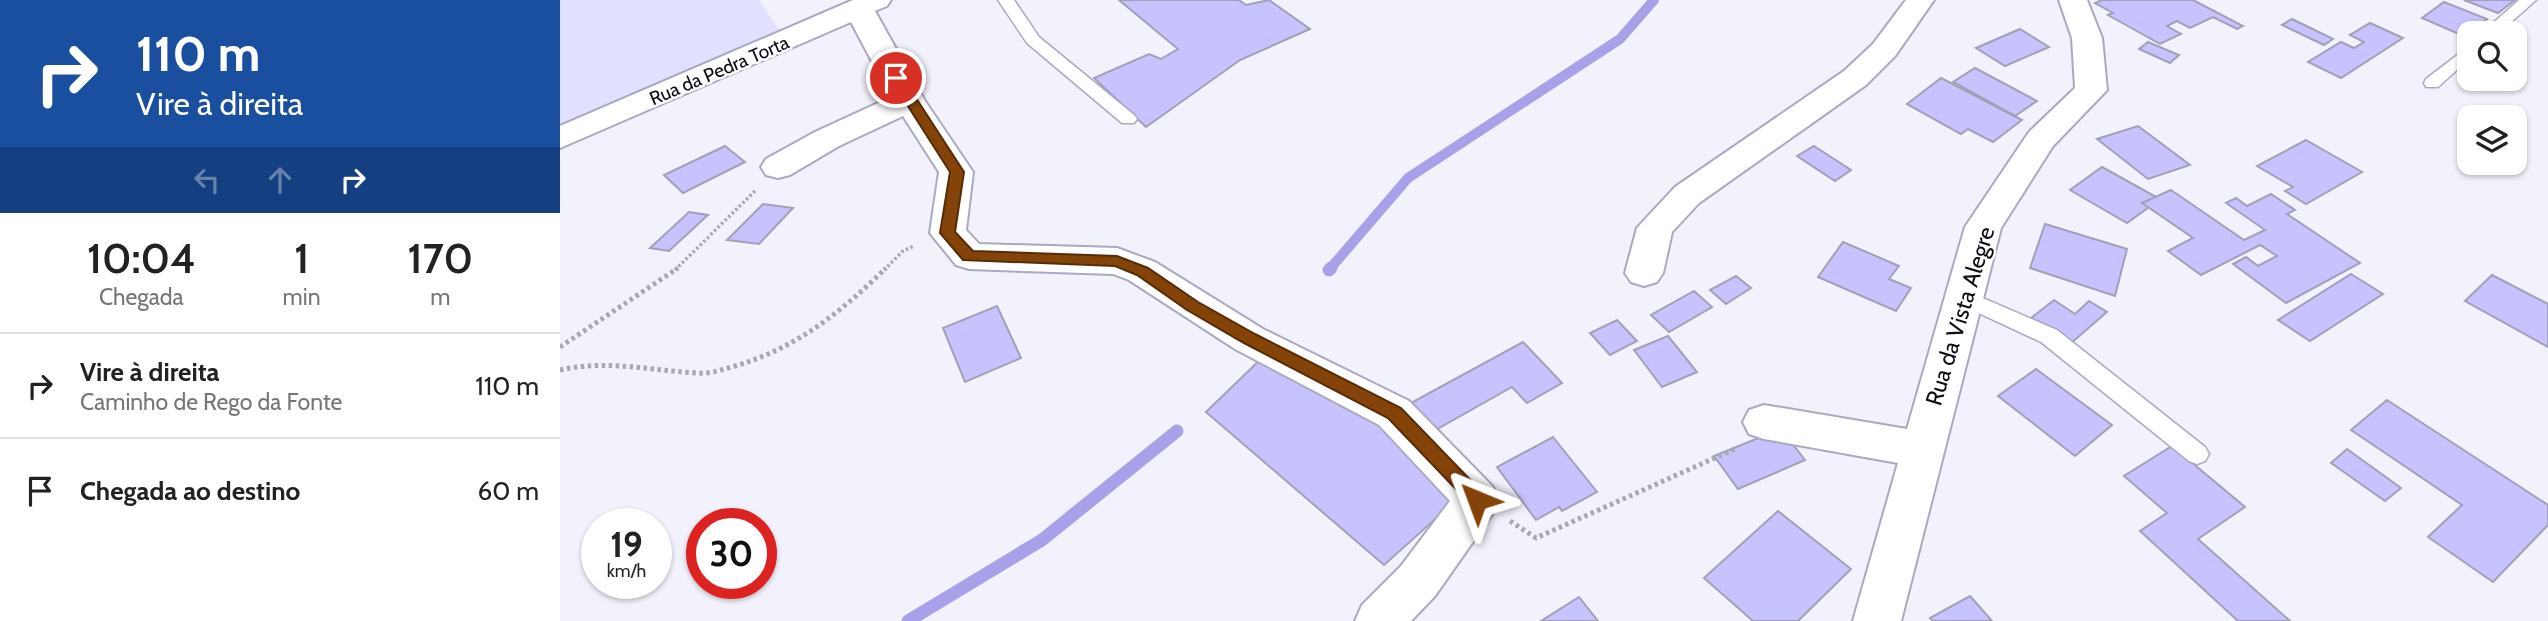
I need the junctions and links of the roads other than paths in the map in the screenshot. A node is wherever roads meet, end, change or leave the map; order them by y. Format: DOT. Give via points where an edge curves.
graph roads {
  1 [pos="1006,0"];
  2 [pos="1920,0"];
  3 [pos="2073,0"];
  4 [pos="2528,0"];
  5 [pos="868,5"];
  6 [pos="2504,21"];
  7 [pos="2457,61"];
  8 [pos="2432,83"];
  9 [pos="909,101"];
  10 [pos="1128,119"];
  11 [pos="560,138"];
  12 [pos="778,167"];
  13 [pos="1644,273"];
  14 [pos="1964,298"];
  15 [pos="1775,424"];
  16 [pos="1921,449"];
  17 [pos="2197,454"];
  18 [pos="1379,621"];
  19 [pos="1877,621"];
  1 -- 10 [label="lane" via="1033,40"];
  2 -- 13 [label="street" via="1884,50 1855,78 1687,195 1655,228"];
  3 -- 14 [label="street, Rua da Vista Alegre" via="2087,38 2091,90 2040,139 1983,227"];
  4 -- 6 [label="lane"];
  5 -- 9 [label="street"];
  5 -- 11 [label="street, Rua da Pedra Torta"];
  7 -- 8 [label="lane"];
  9 -- 12 [label="street"];
  9 -- 18 [label="street" via="957,172 948,233 969,256 1117,261 1142,271 1250,339 1394,413 1477,500 1418,581"];
  14 -- 16 [label="street, Rua da Vista Alegre"];
  14 -- 17 [label="lane" via="2049,337"];
  15 -- 16 [label="street"];
  16 -- 19 [label="street, Rua da Vista Alegre"];
}
